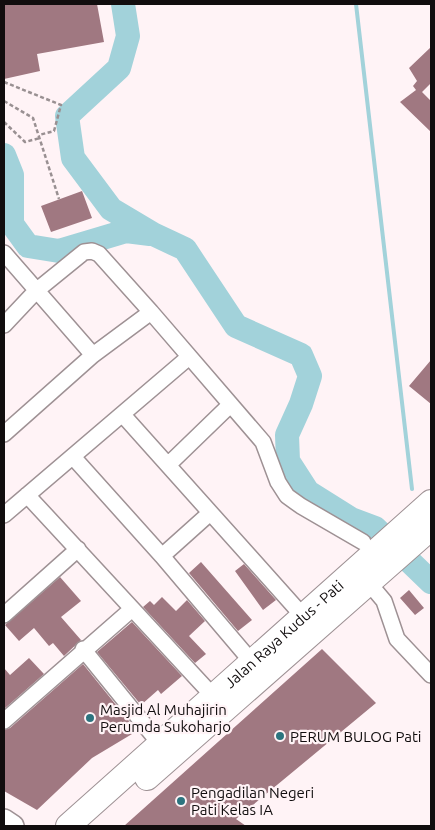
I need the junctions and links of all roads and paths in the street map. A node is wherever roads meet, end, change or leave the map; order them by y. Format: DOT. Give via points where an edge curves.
graph roads {
  1 [pos="4,82"];
  2 [pos="4,101"];
  3 [pos="4,122"];
  4 [pos="39,137"];
  5 [pos="59,199"];
  6 [pos="4,253"];
  7 [pos="36,291"];
  8 [pos="151,312"];
  9 [pos="4,325"];
  10 [pos="93,355"];
  11 [pos="189,357"];
  12 [pos="230,405"];
  13 [pos="123,415"];
  14 [pos="4,434"];
  15 [pos="74,458"];
  16 [pos="168,465"];
  17 [pos="27,495"];
  18 [pos="431,502"];
  19 [pos="210,513"];
  20 [pos="4,515"];
  21 [pos="420,529"];
  22 [pos="78,549"];
  23 [pos="162,556"];
  24 [pos="368,565"];
  25 [pos="132,609"];
  26 [pos="4,615"];
  27 [pos="302,615"];
  28 [pos="83,650"];
  29 [pos="251,661"];
  30 [pos="431,676"];
  31 [pos="213,696"];
  32 [pos="4,721"];
  33 [pos="160,744"];
  34 [pos="4,820"];
  35 [pos="13,826"];
  36 [pos="68,826"];
  37 [pos="93,826"];
  1 -- 4 [label="path" via="60,105 54,131"];
  2 -- 4 [label="path" via="33,118"];
  3 -- 4 [label="path" via="25,142"];
  4 -- 5 [label="path"];
  6 -- 7 [label="street"];
  7 -- 8 [label="street" via="84,252 92,251 99,254"];
  7 -- 9 [label="street"];
  7 -- 10 [label="street"];
  8 -- 10 [label="street"];
  8 -- 11 [label="street"];
  10 -- 14 [label="street"];
  11 -- 12 [label="street"];
  11 -- 13 [label="street"];
  12 -- 16 [label="street"];
  12 -- 24 [label="street" via="263,442 278,482 287,496"];
  13 -- 15 [label="street"];
  13 -- 16 [label="street"];
  15 -- 17 [label="street"];
  15 -- 23 [label="street"];
  16 -- 19 [label="street"];
  17 -- 20 [label="street"];
  17 -- 22 [label="street"];
  18 -- 21 [label="main road, Jalan Raya Kudus - Pati"];
  19 -- 23 [label="street"];
  19 -- 27 [label="street"];
  21 -- 24 [label="main road, Jalan Raya Kudus - Pati"];
  22 -- 25 [label="street"];
  22 -- 26 [label="street"];
  23 -- 29 [label="street"];
  24 -- 27 [label="main road, Jalan Raya Kudus - Pati"];
  24 -- 30 [label="street" via="397,639"];
  24 -- 37 [label="main road, Jalan Raya Kudus - Pati"];
  25 -- 28 [label="street"];
  25 -- 31 [label="street"];
  27 -- 29 [label="main road, Jalan Raya Kudus - Pati"];
  28 -- 32 [label="street"];
  28 -- 33 [label="street"];
  29 -- 31 [label="main road, Jalan Raya Kudus - Pati"];
  31 -- 33 [label="main road, Jalan Raya Kudus - Pati"];
  33 -- 36 [label="main road, Jalan Raya Kudus - Pati"];
  34 -- 35 [label="street"];
}
